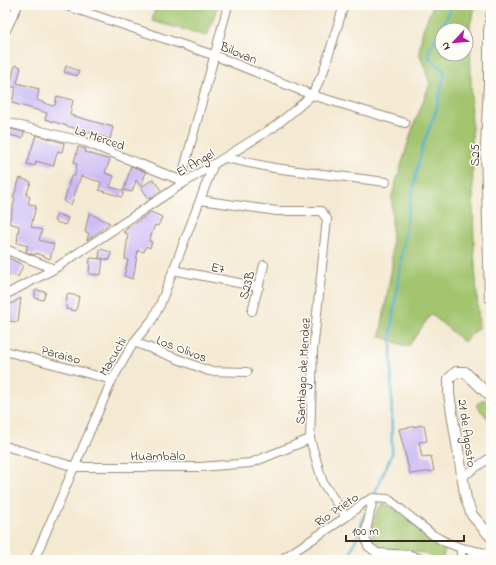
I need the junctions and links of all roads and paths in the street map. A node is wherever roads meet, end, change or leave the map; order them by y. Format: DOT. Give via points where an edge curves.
graph roads {
  1 [pos="18,5"];
  2 [pos="64,5"];
  3 [pos="228,5"];
  4 [pos="344,5"];
  5 [pos="491,12"];
  6 [pos="5,32"];
  7 [pos="216,56"];
  8 [pos="490,83"];
  9 [pos="312,95"];
  10 [pos="5,122"];
  11 [pos="405,123"];
  12 [pos="488,146"];
  13 [pos="226,158"];
  14 [pos="213,166"];
  15 [pos="183,181"];
  16 [pos="386,182"];
  17 [pos="200,200"];
  18 [pos="489,236"];
  19 [pos="5,249"];
  20 [pos="264,265"];
  21 [pos="54,269"];
  22 [pos="173,270"];
  23 [pos="259,287"];
  24 [pos="5,295"];
  25 [pos="490,298"];
  26 [pos="252,311"];
  27 [pos="134,342"];
  28 [pos="5,351"];
  29 [pos="247,372"];
  30 [pos="112,380"];
  31 [pos="491,397"];
  32 [pos="310,439"];
  33 [pos="5,446"];
  34 [pos="491,457"];
  35 [pos="75,467"];
  36 [pos="462,477"];
  37 [pos="373,498"];
  38 [pos="346,517"];
  39 [pos="491,537"];
  40 [pos="461,548"];
  41 [pos="491,552"];
  42 [pos="34,560"];
  43 [pos="280,560"];
  44 [pos="423,560"];
  45 [pos="461,560"];
  1 -- 6 [label="street"];
  2 -- 7 [label="street, Bilovan"];
  3 -- 7 [label="street"];
  4 -- 9 [label="street, El Angel" via="323,73"];
  5 -- 8 [label="street, S25" via="488,31"];
  7 -- 9 [label="street, Bilovan"];
  7 -- 15 [label="street"];
  8 -- 12 [label="street, S25"];
  9 -- 11 [label="street, Bilovan"];
  9 -- 13 [label="street, El Angel" via="274,127"];
  10 -- 15 [label="street, La Merced" via="85,142"];
  12 -- 18 [label="street, S25"];
  13 -- 14 [label="street, El Angel"];
  13 -- 16 [label="street" via="274,168"];
  14 -- 15 [label="street, El Angel"];
  14 -- 17 [label="street, Macuchi"];
  15 -- 21 [label="street, El Angel"];
  17 -- 22 [label="street, Macuchi"];
  17 -- 32 [label="street, Santiago de Mendez" via="277,211 321,211 327,218 313,351"];
  18 -- 25 [label="street, S25"];
  19 -- 21 [label="street"];
  20 -- 23 [label="street, S23B"];
  21 -- 24 [label="street, El Angel"];
  22 -- 23 [label="street, E7"];
  22 -- 27 [label="street, Macuchi" via="152,320"];
  23 -- 26 [label="street, S23B"];
  27 -- 29 [label="street, Los Olivos" via="209,371"];
  27 -- 30 [label="street, Macuchi"];
  28 -- 30 [label="street, Paraiso"];
  30 -- 35 [label="street, Macuchi"];
  31 -- 36 [label="street, 21 de Agosto" via="465,372 456,372 449,379"];
  32 -- 35 [label="street, Huambalo" via="251,463 200,467"];
  32 -- 38 [label="street, Santiago de Mendez" via="322,483"];
  33 -- 35 [label="street, Huambalo"];
  34 -- 36 [label="street"];
  35 -- 42 [label="street, Macuchi"];
  36 -- 39 [label="street, 21 de Agosto" via="472,516"];
  37 -- 38 [label="street, Río Prieto" via="362,503"];
  37 -- 40 [label="street, Río Prieto" via="388,499 433,535"];
  37 -- 44 [label="street" via="365,536 368,546 377,553 410,555"];
  38 -- 43 [label="street, Río Prieto"];
  40 -- 41 [label="street, Río Prieto"];
  40 -- 45 [label="street"];
}
